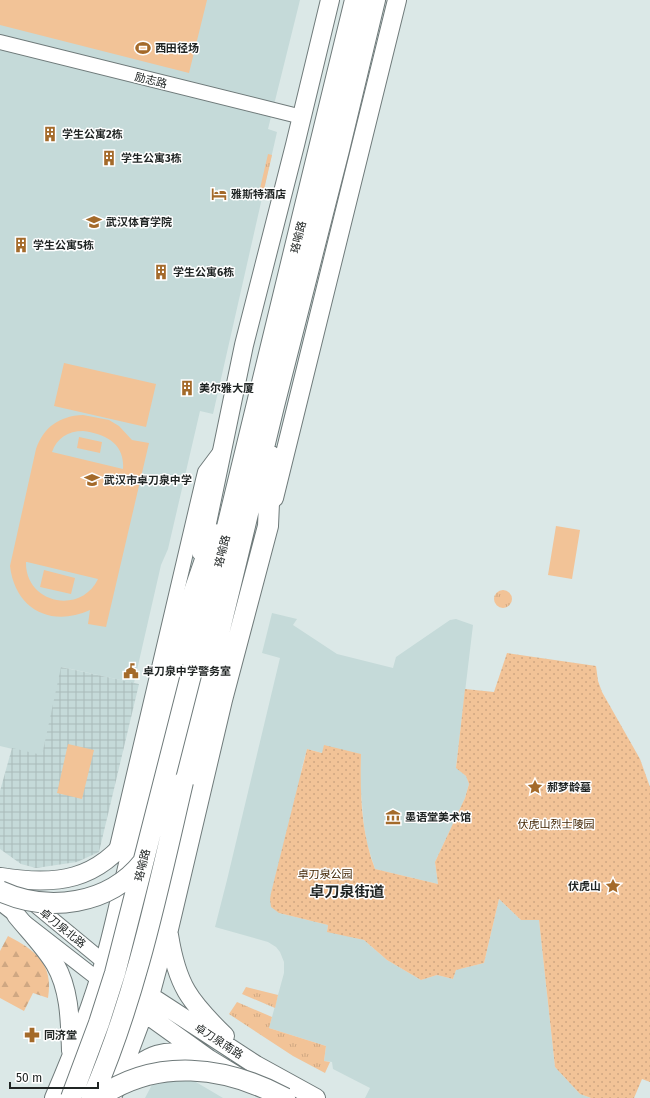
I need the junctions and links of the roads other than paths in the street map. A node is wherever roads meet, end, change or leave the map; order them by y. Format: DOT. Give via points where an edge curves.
graph roads {
  1 [pos="330,0"];
  2 [pos="349,0"];
  3 [pos="355,0"];
  4 [pos="375,0"];
  5 [pos="397,0"];
  6 [pos="347,37"];
  7 [pos="0,42"];
  8 [pos="302,117"];
  9 [pos="274,406"];
  10 [pos="255,415"];
  11 [pos="222,448"];
  12 [pos="268,526"];
  13 [pos="191,600"];
  14 [pos="183,782"];
  15 [pos="137,827"];
  16 [pos="121,859"];
  17 [pos="0,882"];
  18 [pos="178,886"];
  19 [pos="0,903"];
  20 [pos="16,915"];
  21 [pos="168,929"];
  22 [pos="104,962"];
  23 [pos="126,978"];
  24 [pos="99,980"];
  25 [pos="150,996"];
  26 [pos="122,997"];
  27 [pos="144,1013"];
  28 [pos="209,1059"];
  29 [pos="71,1060"];
  30 [pos="256,1065"];
  31 [pos="116,1090"];
  32 [pos="54,1098"];
  33 [pos="71,1098"];
  34 [pos="92,1098"];
  35 [pos="98,1098"];
  36 [pos="272,1098"];
  37 [pos="285,1098"];
  38 [pos="316,1098"];
  1 -- 8 [label="main road"];
  2 -- 6 [label="highway"];
  3 -- 6 [label="highway, 珞喻路"];
  4 -- 9 [label="highway, 珞喻路"];
  5 -- 12 [label="main road"];
  6 -- 10 [label="highway, 珞喻路"];
  7 -- 8 [label="street, 励志路"];
  8 -- 11 [label="main road" via="244,345"];
  9 -- 12 [label="highway"];
  9 -- 14 [label="highway, 珞喻路"];
  10 -- 13 [label="highway"];
  10 -- 33 [label="highway, 珞喻路, bridge" via="115,973"];
  11 -- 13 [label="main road"];
  11 -- 16 [label="street" via="205,472 203,480"];
  12 -- 18 [label="highway" via="222,700"];
  13 -- 15 [label="highway"];
  14 -- 17 [label="highway, bridge" via="148,856 136,871 116,887 88,899 59,903 32,901"];
  14 -- 34 [label="highway, 珞喻路, bridge" via="138,967"];
  15 -- 16 [label="main road" via="126,841"];
  16 -- 17 [label="main road" via="106,860 85,873 63,880"];
  16 -- 18 [label="main road" via="138,885 147,890 159,893"];
  16 -- 22 [label="main road"];
  17 -- 22 [label="street, 卓刀泉北路"];
  18 -- 21 [label="highway"];
  19 -- 20 [label="street, 卓刀泉北路"];
  20 -- 24 [label="street, 卓刀泉北路"];
  20 -- 29 [label="main road" via="48,953 60,973 69,1016"];
  21 -- 25 [label="main road"];
  21 -- 30 [label="main road" via="177,973 189,998 213,1025"];
  22 -- 23 [label="main road, 卓刀泉北路"];
  22 -- 24 [label="main road"];
  23 -- 25 [label="main road, 卓刀泉南路"];
  24 -- 26 [label="main road, 卓刀泉北路"];
  24 -- 29 [label="main road"];
  25 -- 27 [label="main road"];
  25 -- 30 [label="main road, 卓刀泉南路"];
  26 -- 27 [label="main road, 卓刀泉南路"];
  27 -- 28 [label="main road, 卓刀泉南路"];
  27 -- 31 [label="main road"];
  28 -- 31 [label="main road" via="185,1053 156,1055 138,1064"];
  28 -- 36 [label="main road, 卓刀泉南路"];
  29 -- 32 [label="main road"];
  30 -- 38 [label="main road, 卓刀泉南路"];
  35 -- 37 [label="highway, bridge" via="132,1080 151,1074 199,1071 240,1078"];
}
